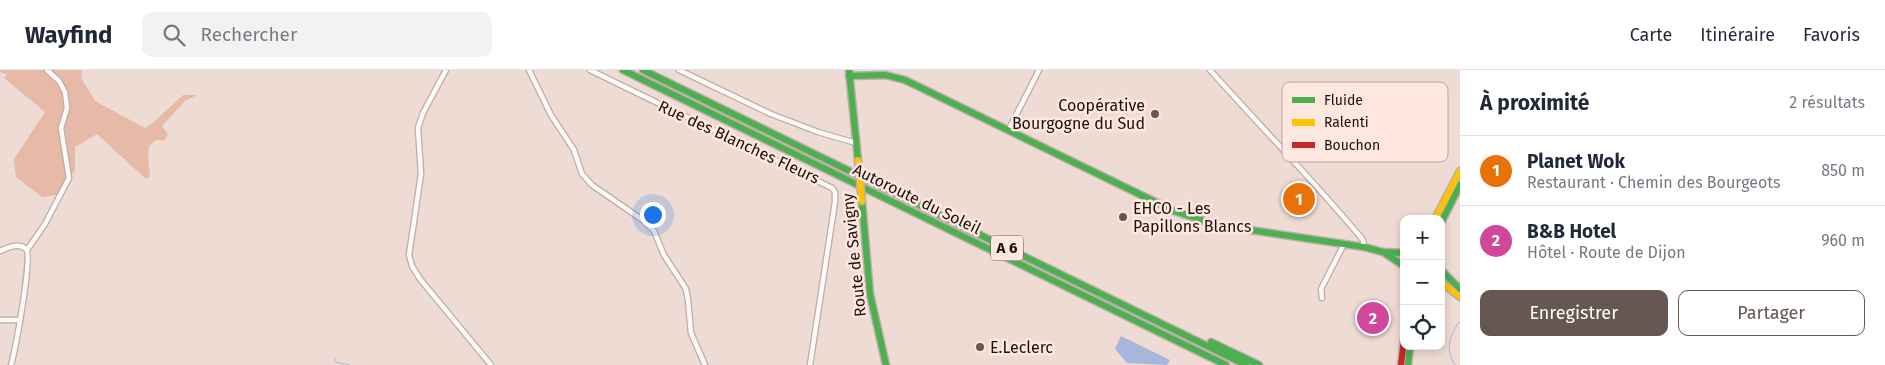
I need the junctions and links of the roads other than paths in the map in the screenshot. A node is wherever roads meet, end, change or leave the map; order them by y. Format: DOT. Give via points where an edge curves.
graph roads {
  1 [pos="47,70"];
  2 [pos="446,70"];
  3 [pos="530,70"];
  4 [pos="590,70"];
  5 [pos="623,70"];
  6 [pos="643,70"];
  7 [pos="679,70"];
  8 [pos="1039,70"];
  9 [pos="1210,70"];
  10 [pos="849,73"];
  11 [pos="1009,129"];
  12 [pos="856,143"];
  13 [pos="1282,149"];
  14 [pos="1294,162"];
  15 [pos="1460,171"];
  16 [pos="1460,185"];
  17 [pos="1438,215"];
  18 [pos="1445,215"];
  19 [pos="1344,244"];
  20 [pos="1364,247"];
  21 [pos="27,250"];
  22 [pos="1,251"];
  23 [pos="1383,252"];
  24 [pos="1400,253"];
  25 [pos="1400,263"];
  26 [pos="1445,274"];
  27 [pos="1445,285"];
  28 [pos="1460,289"];
  29 [pos="1460,297"];
  30 [pos="1322,298"];
  31 [pos="0,320"];
  32 [pos="20,320"];
  33 [pos="1160,322"];
  34 [pos="1403,350"];
  35 [pos="1410,350"];
  36 [pos="11,365"];
  37 [pos="491,365"];
  38 [pos="705,365"];
  39 [pos="810,365"];
  40 [pos="886,365"];
  41 [pos="1226,365"];
  42 [pos="1246,365"];
  43 [pos="1259,365"];
  44 [pos="1401,365"];
  45 [pos="1408,365"];
  1 -- 21 [label="street" via="65,92 67,108 61,128 69,178"];
  2 -- 37 [label="street" via="418,128 421,181 409,255 420,279"];
  3 -- 38 [label="street" via="551,115 572,146 585,178 654,231 664,255 686,289 691,333"];
  4 -- 39 [label="street, Rue des Blanches Fleurs" via="835,192"];
  5 -- 41 [label="main road, Autoroute du Soleil / A 6"];
  6 -- 33 [label="main road, Autoroute du Soleil / A 6"];
  7 -- 12 [label="street" via="756,108"];
  8 -- 11 [label="street"];
  9 -- 13 [label="street"];
  10 -- 11 [label="main road" via="899,78"];
  10 -- 12 [label="main road, Route de Savigny"];
  11 -- 19 [label="main road" via="1195,219 1233,228"];
  12 -- 40 [label="main road, Route de Savigny, bridge" via="870,294"];
  14 -- 20 [label="street" via="1319,187 1362,240"];
  15 -- 17 [label="main road"];
  16 -- 18 [label="main road"];
  19 -- 20 [label="main road"];
  19 -- 30 [label="street" via="1321,289"];
  20 -- 23 [label="main road"];
  21 -- 22 [label="street" via="16,246"];
  21 -- 32 [label="street"];
  23 -- 24 [label="main road"];
  23 -- 25 [label="main road"];
  26 -- 28 [label="main road"];
  27 -- 29 [label="main road"];
  31 -- 32 [label="street"];
  32 -- 36 [label="street"];
  33 -- 42 [label="main road, Autoroute du Soleil / A 6"];
  33 -- 43 [label="main road" via="1177,326"];
  34 -- 44 [label="main road"];
  35 -- 45 [label="main road"];
}
